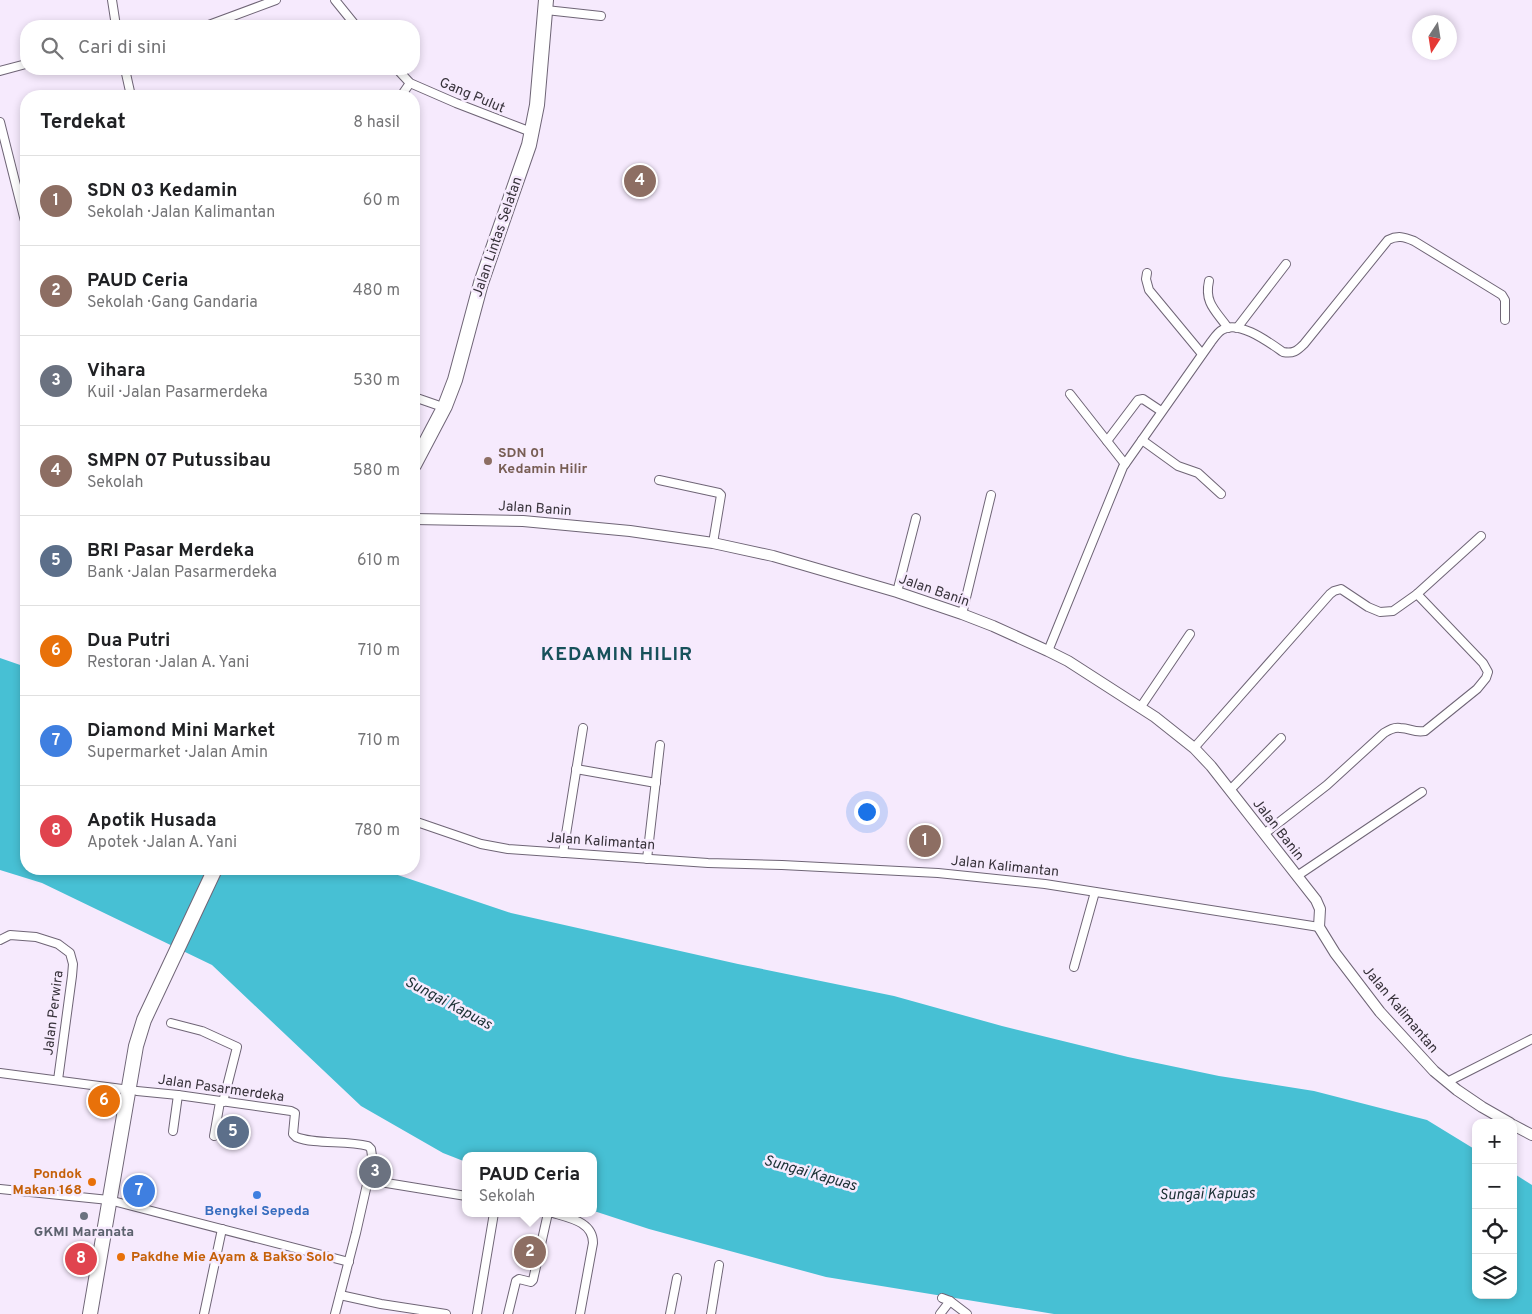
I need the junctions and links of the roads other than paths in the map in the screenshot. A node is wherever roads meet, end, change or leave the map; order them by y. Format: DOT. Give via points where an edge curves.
graph roads {
  1 [pos="112,0"];
  2 [pos="276,0"];
  3 [pos="335,0"];
  4 [pos="543,3"];
  5 [pos="601,16"];
  6 [pos="115,20"];
  7 [pos="222,20"];
  8 [pos="351,20"];
  9 [pos="538,58"];
  10 [pos="20,66"];
  11 [pos="0,71"];
  12 [pos="127,75"];
  13 [pos="403,75"];
  14 [pos="410,82"];
  15 [pos="130,90"];
  16 [pos="405,90"];
  17 [pos="0,122"];
  18 [pos="526,130"];
  19 [pos="20,201"];
  20 [pos="1286,264"];
  21 [pos="1147,272"];
  22 [pos="1209,281"];
  23 [pos="478,282"];
  24 [pos="1505,320"];
  25 [pos="1232,328"];
  26 [pos="1202,354"];
  27 [pos="1070,394"];
  28 [pos="420,399"];
  29 [pos="437,405"];
  30 [pos="1162,411"];
  31 [pos="420,437"];
  32 [pos="1142,440"];
  33 [pos="1107,441"];
  34 [pos="420,454"];
  35 [pos="1126,464"];
  36 [pos="659,480"];
  37 [pos="1222,494"];
  38 [pos="991,495"];
  39 [pos="916,518"];
  40 [pos="420,519"];
  41 [pos="1481,536"];
  42 [pos="713,543"];
  43 [pos="897,592"];
  44 [pos="1417,594"];
  45 [pos="962,614"];
  46 [pos="1190,634"];
  47 [pos="1048,651"];
  48 [pos="1140,708"];
  49 [pos="583,728"];
  50 [pos="1281,738"];
  51 [pos="660,745"];
  52 [pos="1194,748"];
  53 [pos="576,769"];
  54 [pos="656,783"];
  55 [pos="1230,790"];
  56 [pos="1422,792"];
  57 [pos="420,823"];
  58 [pos="1264,834"];
  59 [pos="563,853"];
  60 [pos="647,859"];
  61 [pos="212,875"];
  62 [pos="1297,876"];
  63 [pos="1095,892"];
  64 [pos="1319,927"];
  65 [pos="0,940"];
  66 [pos="1074,966"];
  67 [pos="171,1023"];
  68 [pos="1532,1039"];
  69 [pos="0,1073"];
  70 [pos="58,1080"];
  71 [pos="1447,1082"];
  72 [pos="122,1089"];
  73 [pos="137,1091"];
  74 [pos="178,1095"];
  75 [pos="221,1102"];
  76 [pos="1503,1119"];
  77 [pos="1517,1127"];
  78 [pos="173,1131"];
  79 [pos="1532,1135"];
  80 [pos="214,1136"];
  81 [pos="368,1180"];
  82 [pos="0,1189"];
  83 [pos="462,1195"];
  84 [pos="109,1200"];
  85 [pos="493,1217"];
  86 [pos="547,1217"];
  87 [pos="565,1217"];
  88 [pos="222,1229"];
  89 [pos="349,1262"];
  90 [pos="719,1265"];
  91 [pos="677,1278"];
  92 [pos="340,1295"];
  93 [pos="90,1314"];
  94 [pos="204,1314"];
  95 [pos="335,1314"];
  96 [pos="446,1314"];
  97 [pos="477,1314"];
  98 [pos="508,1314"];
  99 [pos="580,1314"];
  100 [pos="670,1314"];
  101 [pos="711,1314"];
  102 [pos="940,1314"];
  103 [pos="967,1314"];
  1 -- 6 [label="street"];
  2 -- 7 [label="street"];
  3 -- 8 [label="street"];
  4 -- 5 [label="street"];
  4 -- 9 [label="highway, Jalan Lintas Selatan"];
  9 -- 18 [label="highway, Jalan Lintas Selatan"];
  9 -- 23 [label="highway, Jalan Lintas Selatan" via="537,105 531,138"];
  10 -- 11 [label="street"];
  12 -- 15 [label="street"];
  13 -- 14 [label="street"];
  14 -- 16 [label="street"];
  14 -- 18 [label="street, Gang Pulut"];
  17 -- 19 [label="street"];
  18 -- 23 [label="highway, Jalan Lintas Selatan"];
  20 -- 25 [label="street"];
  21 -- 26 [label="street" via="1149,290"];
  22 -- 25 [label="street" via="1209,302"];
  23 -- 29 [label="highway, Jalan Lintas Selatan"];
  23 -- 34 [label="highway, Jalan Lintas Selatan" via="455,380"];
  24 -- 25 [label="street" via="1502,295 1414,241 1396,236 1388,240 1296,351 1283,352 1248,330"];
  25 -- 26 [label="street" via="1222,330"];
  26 -- 30 [label="street"];
  27 -- 33 [label="street"];
  28 -- 29 [label="street"];
  29 -- 31 [label="highway, Jalan Lintas Selatan"];
  30 -- 32 [label="street"];
  30 -- 33 [label="street" via="1143,399 1138,400"];
  32 -- 35 [label="street"];
  32 -- 37 [label="street" via="1178,466 1198,474"];
  33 -- 35 [label="street"];
  35 -- 47 [label="street"];
  36 -- 42 [label="street" via="721,495"];
  38 -- 45 [label="street"];
  39 -- 43 [label="street"];
  40 -- 42 [label="street, Jalan Banin" via="523,521"];
  41 -- 44 [label="street"];
  42 -- 43 [label="street, Jalan Banin" via="773,556"];
  43 -- 45 [label="street, Jalan Banin"];
  44 -- 52 [label="street" via="1386,613 1373,610 1341,590 1334,591"];
  44 -- 58 [label="street" via="1483,663 1488,672 1486,678 1425,731 1417,733 1400,728 1384,733"];
  45 -- 47 [label="street, Jalan Banin"];
  46 -- 48 [label="street"];
  47 -- 48 [label="street, Jalan Banin"];
  48 -- 52 [label="street, Jalan Banin"];
  49 -- 53 [label="street"];
  50 -- 55 [label="street"];
  51 -- 54 [label="street"];
  52 -- 55 [label="street, Jalan Banin"];
  53 -- 54 [label="street"];
  53 -- 59 [label="street"];
  54 -- 60 [label="street"];
  55 -- 58 [label="street, Jalan Banin"];
  56 -- 62 [label="street"];
  57 -- 59 [label="street, Jalan Kalimantan" via="481,844"];
  58 -- 62 [label="street, Jalan Banin"];
  59 -- 60 [label="street, Jalan Kalimantan"];
  60 -- 63 [label="street, Jalan Kalimantan" via="938,873"];
  61 -- 84 [label="highway" via="144,1020 136,1046"];
  62 -- 64 [label="street, Jalan Banin" via="1320,909"];
  63 -- 64 [label="street, Jalan Kalimantan"];
  63 -- 66 [label="street"];
  64 -- 71 [label="street, Jalan Kalimantan" via="1380,1012"];
  65 -- 70 [label="street, Jalan Perwira" via="10,935 36,938 58,944 70,953 73,964"];
  67 -- 75 [label="street" via="202,1031 237,1047"];
  68 -- 71 [label="street"];
  69 -- 70 [label="street"];
  70 -- 72 [label="street"];
  71 -- 76 [label="street, Jalan Kalimantan"];
  73 -- 74 [label="street, Jalan Pasarmerdeka"];
  74 -- 75 [label="street, Jalan Pasarmerdeka"];
  74 -- 78 [label="street"];
  75 -- 80 [label="street"];
  75 -- 81 [label="street, Jalan Pasarmerdeka" via="294,1113 293,1134 300,1139 368,1146 372,1156"];
  77 -- 79 [label="street"];
  81 -- 83 [label="street"];
  81 -- 89 [label="street, Jalan Pasarmerdeka"];
  82 -- 84 [label="street"];
  84 -- 88 [label="street"];
  84 -- 93 [label="highway"];
  85 -- 97 [label="street"];
  86 -- 98 [label="street" via="533,1280 516,1281"];
  87 -- 99 [label="street" via="588,1228 593,1237"];
  88 -- 89 [label="street"];
  88 -- 94 [label="street"];
  89 -- 92 [label="street, Jalan Pasarmerdeka"];
  90 -- 101 [label="street"];
  91 -- 100 [label="street"];
  92 -- 95 [label="street, Jalan Pasarmerdeka"];
  92 -- 96 [label="street"];
  102 -- 103 [label="street" via="946,1300"];
}
